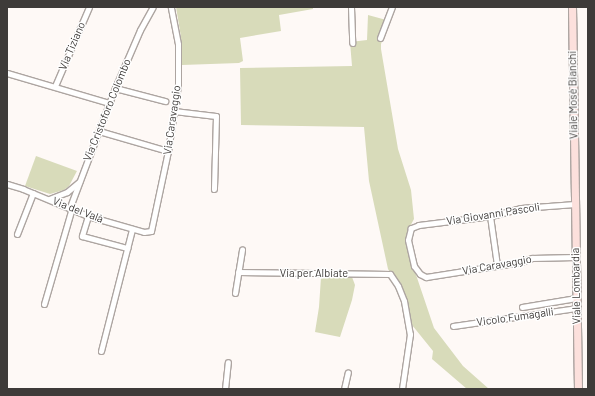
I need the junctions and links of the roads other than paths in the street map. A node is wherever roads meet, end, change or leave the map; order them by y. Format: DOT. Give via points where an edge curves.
graph roads {
  1 [pos="89,7"];
  2 [pos="153,7"];
  3 [pos="171,7"];
  4 [pos="351,7"];
  5 [pos="392,7"];
  6 [pos="572,7"];
  7 [pos="380,38"];
  8 [pos="352,43"];
  9 [pos="7,72"];
  10 [pos="55,86"];
  11 [pos="115,88"];
  12 [pos="165,101"];
  13 [pos="109,103"];
  14 [pos="174,111"];
  15 [pos="99,131"];
  16 [pos="168,151"];
  17 [pos="80,181"];
  18 [pos="574,183"];
  19 [pos="7,184"];
  20 [pos="214,189"];
  21 [pos="33,193"];
  22 [pos="49,199"];
  23 [pos="574,204"];
  24 [pos="70,207"];
  25 [pos="88,216"];
  26 [pos="490,216"];
  27 [pos="132,229"];
  28 [pos="150,231"];
  29 [pos="17,234"];
  30 [pos="127,248"];
  31 [pos="242,250"];
  32 [pos="575,257"];
  33 [pos="497,266"];
  34 [pos="238,272"];
  35 [pos="420,274"];
  36 [pos="235,293"];
  37 [pos="576,298"];
  38 [pos="44,304"];
  39 [pos="522,307"];
  40 [pos="576,308"];
  41 [pos="453,326"];
  42 [pos="101,351"];
  43 [pos="228,362"];
  44 [pos="348,372"];
  45 [pos="225,389"];
  46 [pos="344,389"];
  47 [pos="402,389"];
  48 [pos="578,389"];
  1 -- 10 [label="street, Via Tiziano"];
  2 -- 11 [label="street, Via Cristoforo Colombo" via="140,30"];
  3 -- 14 [label="street, Via Caravaggio" via="179,60"];
  4 -- 8 [label="street"];
  5 -- 7 [label="street"];
  6 -- 18 [label="main road, Viale Mosè Bianchi"];
  9 -- 10 [label="street"];
  10 -- 13 [label="street"];
  11 -- 12 [label="street"];
  11 -- 13 [label="street, Via Cristoforo Colombo"];
  13 -- 15 [label="street, Via Cristoforo Colombo"];
  14 -- 16 [label="street, Via Caravaggio"];
  14 -- 20 [label="street" via="216,116"];
  15 -- 16 [label="street"];
  15 -- 17 [label="street, Via Cristoforo Colombo"];
  16 -- 28 [label="street, Via Caravaggio" via="154,226"];
  17 -- 22 [label="street" via="67,192"];
  17 -- 24 [label="street, Via Cristoforo Colombo"];
  18 -- 23 [label="main road, Viale Lombardia"];
  19 -- 21 [label="street, Via del Valà"];
  21 -- 22 [label="street, Via del Valà"];
  21 -- 29 [label="street"];
  22 -- 24 [label="street, Via del Valà"];
  23 -- 26 [label="street, Via Giovanni Pascoli" via="521,208"];
  23 -- 32 [label="main road, Viale Lombardia"];
  24 -- 25 [label="street, Via del Valà"];
  24 -- 38 [label="street"];
  25 -- 27 [label="street, Via del Valà"];
  25 -- 30 [label="street" via="82,236"];
  26 -- 33 [label="street"];
  26 -- 35 [label="street, Via Giovanni Pascoli" via="411,228 408,240 414,266"];
  27 -- 28 [label="street, Via del Valà"];
  27 -- 30 [label="street"];
  30 -- 42 [label="street"];
  31 -- 34 [label="street"];
  32 -- 33 [label="street, Via Caravaggio" via="532,258"];
  32 -- 37 [label="main road, Viale Lombardia"];
  33 -- 35 [label="street, Via Caravaggio" via="439,276 426,277"];
  34 -- 36 [label="street"];
  34 -- 47 [label="street, Via per Albiate" via="390,274 404,301 410,334"];
  37 -- 39 [label="street"];
  37 -- 40 [label="main road, Viale Lombardia"];
  40 -- 41 [label="street, Vicolo Fumagalli"];
  40 -- 48 [label="main road, Viale Lombardia"];
  43 -- 45 [label="street"];
  44 -- 46 [label="street"];
}
